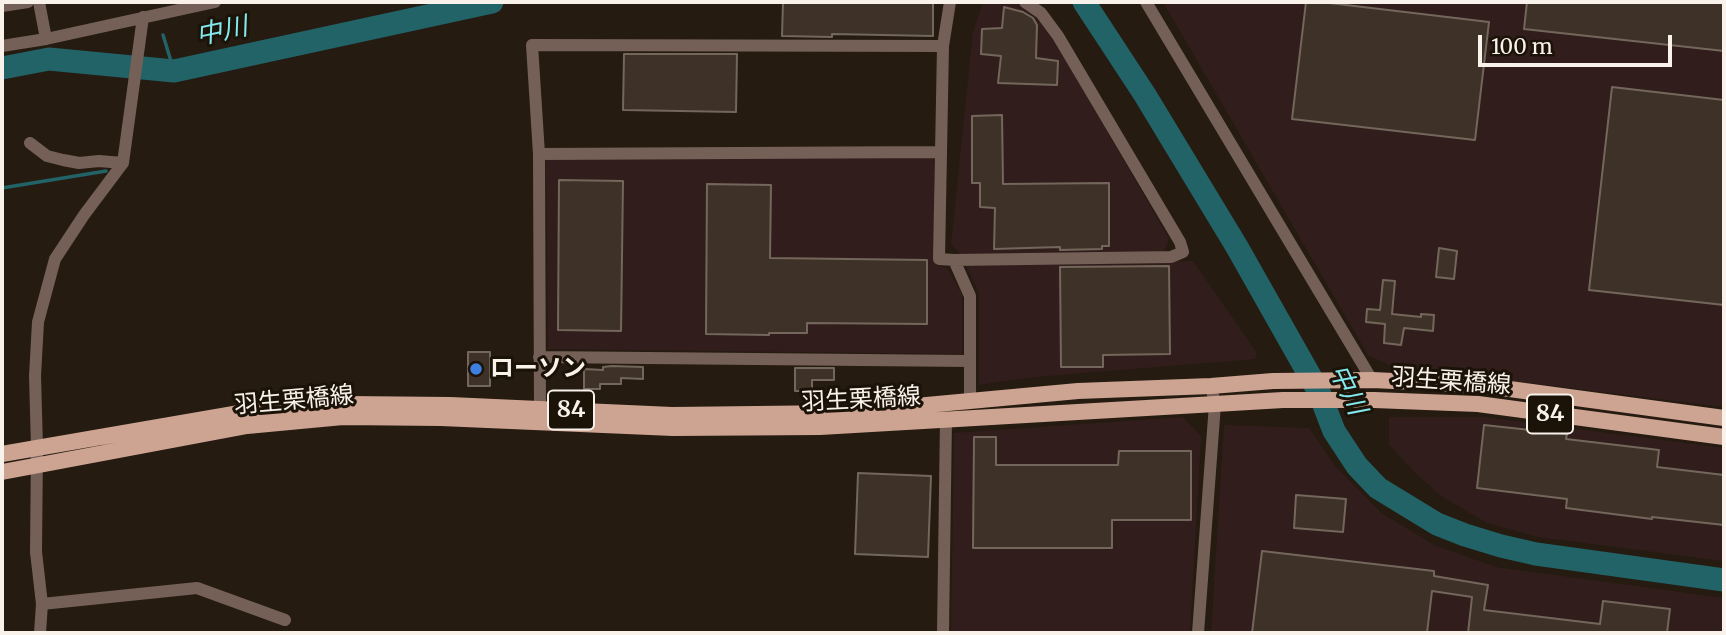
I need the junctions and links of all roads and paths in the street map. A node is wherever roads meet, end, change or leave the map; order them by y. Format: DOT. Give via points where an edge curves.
graph roads {
  1 [pos="28,2"];
  2 [pos="39,2"];
  3 [pos="147,2"];
  4 [pos="215,2"];
  5 [pos="950,2"];
  6 [pos="1025,2"];
  7 [pos="1146,2"];
  8 [pos="2,6"];
  9 [pos="147,16"];
  10 [pos="46,39"];
  11 [pos="2,46"];
  12 [pos="943,46"];
  13 [pos="30,143"];
  14 [pos="941,152"];
  15 [pos="539,154"];
  16 [pos="122,163"];
  17 [pos="954,260"];
  18 [pos="539,357"];
  19 [pos="970,361"];
  20 [pos="1367,380"];
  21 [pos="1211,386"];
  22 [pos="970,401"];
  23 [pos="1215,404"];
  24 [pos="540,409"];
  25 [pos="1724,418"];
  26 [pos="946,419"];
  27 [pos="1724,437"];
  28 [pos="37,447"];
  29 [pos="2,454"];
  30 [pos="36,466"];
  31 [pos="2,472"];
  32 [pos="42,604"];
  33 [pos="285,620"];
  34 [pos="40,633"];
  35 [pos="943,633"];
  36 [pos="1198,633"];
  1 -- 8 [label="street"];
  2 -- 10 [label="street"];
  3 -- 9 [label="street"];
  4 -- 9 [label="street"];
  5 -- 12 [label="street"];
  6 -- 17 [label="street" via="1041,13 1058,36 1183,252 1171,257"];
  7 -- 20 [label="street"];
  9 -- 10 [label="street"];
  9 -- 16 [label="street"];
  10 -- 11 [label="street"];
  12 -- 14 [label="street"];
  12 -- 15 [label="street" via="532,45"];
  13 -- 16 [label="street" via="47,156 63,160"];
  14 -- 15 [label="street"];
  14 -- 17 [label="street" via="939,259"];
  15 -- 18 [label="street"];
  16 -- 28 [label="street" via="55,259 38,322"];
  17 -- 19 [label="street" via="970,296"];
  18 -- 19 [label="street"];
  18 -- 24 [label="street"];
  19 -- 22 [label="street"];
  20 -- 21 [label="main road, 羽生栗橋線 / 84" via="1273,380"];
  20 -- 25 [label="main road, 羽生栗橋線 / 84" via="1480,385"];
  21 -- 22 [label="main road, 羽生栗橋線 / 84"];
  21 -- 23 [label="street"];
  22 -- 24 [label="main road, 羽生栗橋線 / 84" via="840,413 672,415"];
  23 -- 26 [label="main road, 羽生栗橋線 / 84"];
  23 -- 27 [label="main road, 羽生栗橋線 / 84" via="1374,400 1478,404"];
  23 -- 36 [label="street"];
  24 -- 28 [label="main road, 羽生栗橋線 / 84" via="334,405 243,412"];
  26 -- 30 [label="main road, 羽生栗橋線 / 84" via="820,427 673,428 343,417 247,426"];
  26 -- 35 [label="street"];
  28 -- 29 [label="main road, 羽生栗橋線 / 84"];
  28 -- 30 [label="street"];
  30 -- 31 [label="main road, 羽生栗橋線 / 84"];
  30 -- 32 [label="street" via="36,552"];
  32 -- 33 [label="street" via="197,588"];
  32 -- 34 [label="street"];
}
